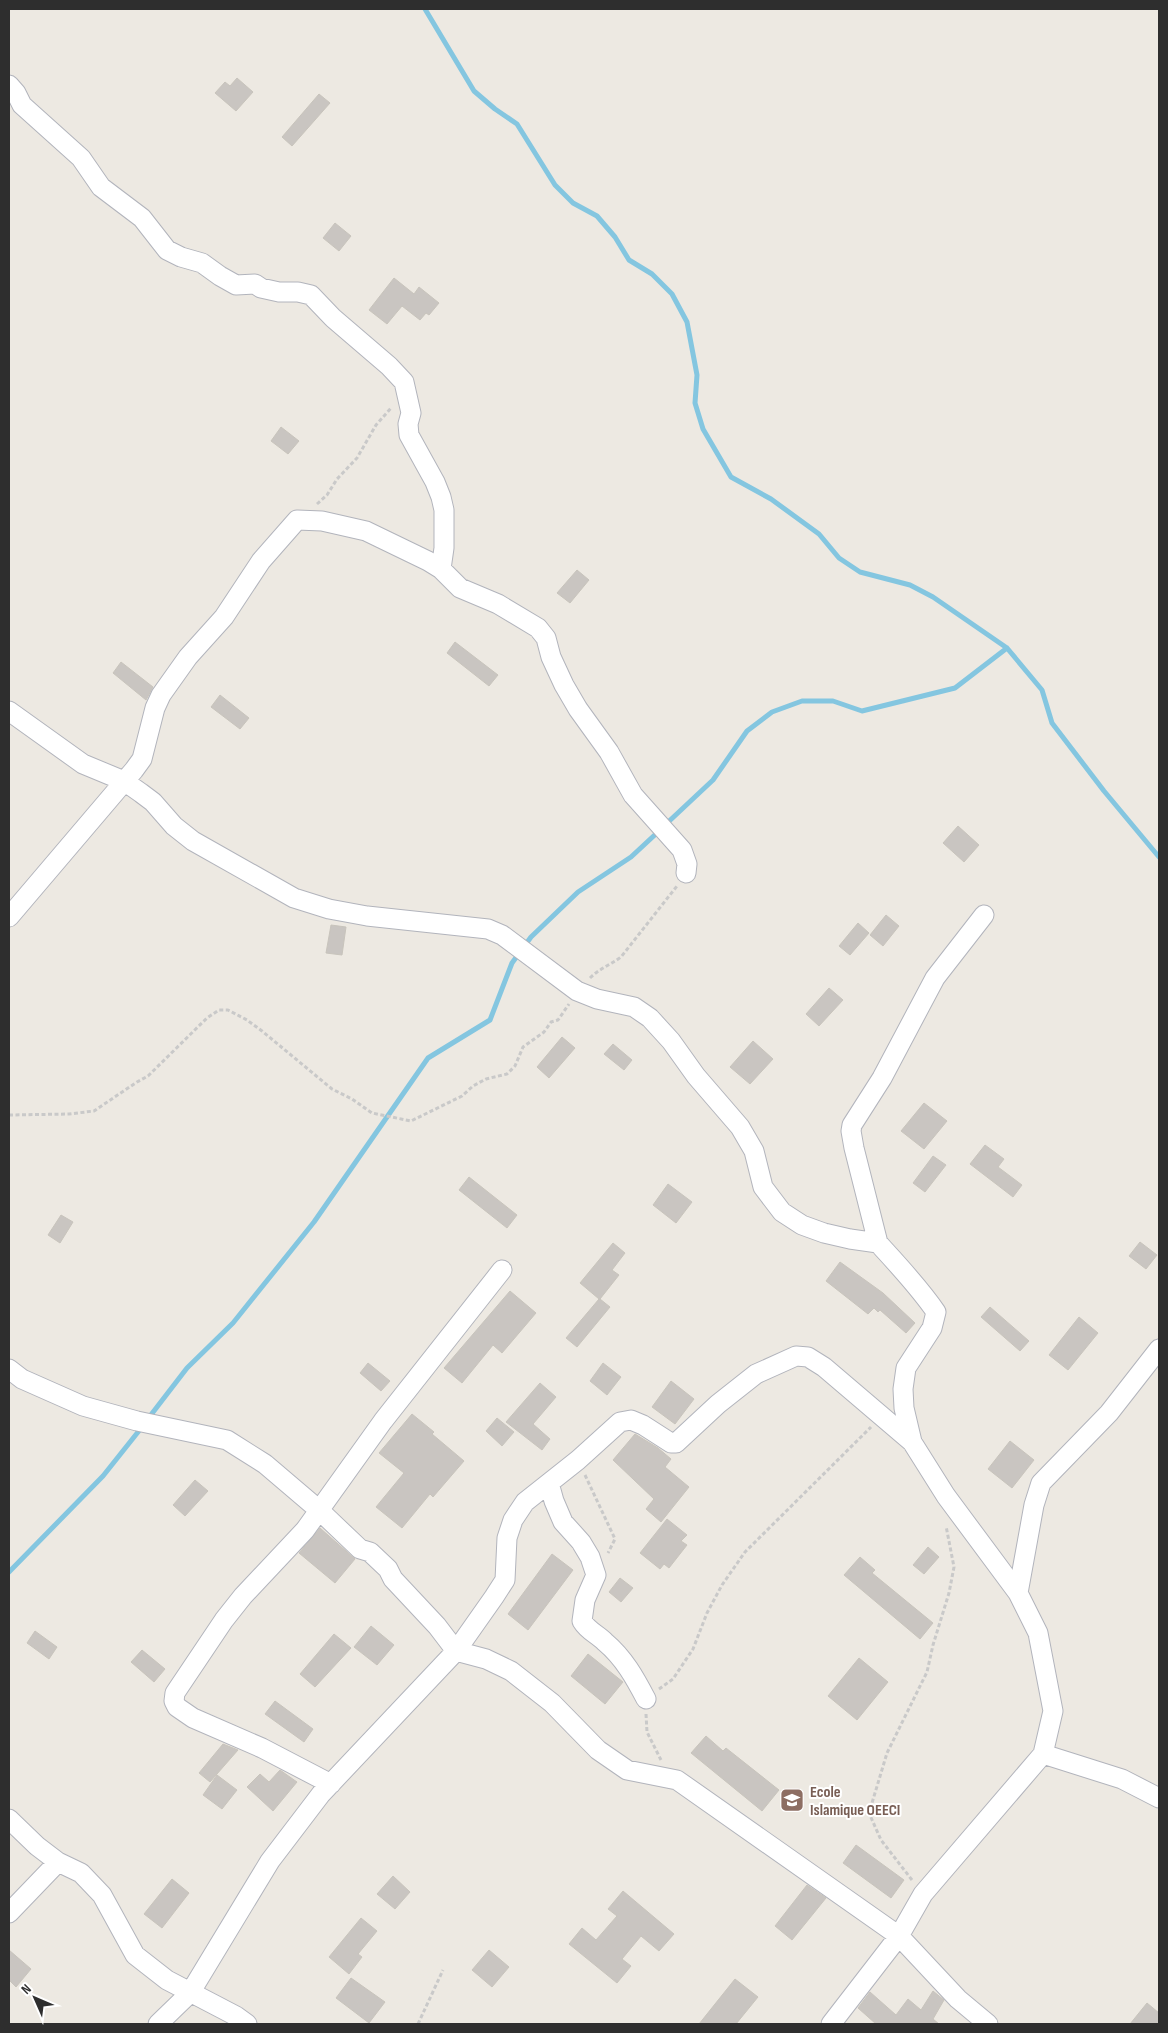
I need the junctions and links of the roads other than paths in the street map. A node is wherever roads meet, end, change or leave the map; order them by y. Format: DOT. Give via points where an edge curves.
graph roads {
  1 [pos="9,85"];
  2 [pos="15,108"];
  3 [pos="442,569"];
  4 [pos="9,711"];
  5 [pos="124,781"];
  6 [pos="686,873"];
  7 [pos="984,915"];
  8 [pos="9,917"];
  9 [pos="878,1243"];
  10 [pos="502,1270"];
  11 [pos="1159,1349"];
  12 [pos="9,1369"];
  13 [pos="912,1442"];
  14 [pos="549,1483"];
  15 [pos="319,1510"];
  16 [pos="1018,1593"];
  17 [pos="456,1650"];
  18 [pos="646,1699"];
  19 [pos="1042,1754"];
  20 [pos="330,1784"];
  21 [pos="1159,1798"];
  22 [pos="9,1819"];
  23 [pos="58,1862"];
  24 [pos="9,1913"];
  25 [pos="899,1936"];
  26 [pos="190,1993"];
  27 [pos="158,2024"];
  28 [pos="247,2024"];
  29 [pos="831,2024"];
  30 [pos="988,2024"];
  1 -- 2 [label="street" via="16,93"];
  2 -- 3 [label="street" via="81,158 101,187 142,218 167,250 180,258 202,263 236,285 255,284 268,290 311,295 404,382 411,413 409,435 436,482 444,510"];
  3 -- 5 [label="street" via="366,531 322,521 297,520 261,561 224,617 188,657 161,695 142,759"];
  3 -- 6 [label="street" via="460,588 498,604 538,628 546,638 564,685 609,752 632,795 682,850 687,864"];
  4 -- 5 [label="street" via="83,764"];
  5 -- 8 [label="street"];
  5 -- 9 [label="street" via="153,802 174,826 193,840 294,898 367,916 488,929 577,991 634,1007 650,1018 671,1041 740,1127 754,1151 763,1187 782,1212 802,1225 824,1233"];
  7 -- 9 [label="street" via="935,978 882,1078 852,1125 854,1148"];
  9 -- 13 [label="street" via="920,1289 936,1312 932,1328 906,1368 904,1408"];
  10 -- 15 [label="street" via="383,1421"];
  11 -- 16 [label="street" via="1108,1413 1041,1483"];
  12 -- 15 [label="street" via="22,1379 83,1406 228,1440 265,1464"];
  13 -- 14 [label="street" via="824,1367 808,1357 796,1356 756,1374 676,1443 631,1420 620,1422"];
  13 -- 16 [label="street" via="946,1496"];
  14 -- 17 [label="street" via="525,1502 513,1520 507,1538 505,1580"];
  14 -- 18 [label="street" via="563,1522 581,1542 596,1575 585,1600 582,1621 587,1630 605,1641 626,1663"];
  15 -- 17 [label="street" via="388,1569 393,1579"];
  15 -- 20 [label="street" via="224,1620 175,1693 174,1701 193,1718 262,1748"];
  16 -- 19 [label="street" via="1038,1633 1053,1711"];
  17 -- 20 [label="street"];
  17 -- 25 [label="street" via="512,1671 552,1702 598,1750 627,1770 677,1780"];
  19 -- 21 [label="street" via="1107,1774"];
  19 -- 25 [label="street" via="923,1894"];
  20 -- 26 [label="street" via="270,1861"];
  22 -- 23 [label="street"];
  23 -- 24 [label="street"];
  23 -- 26 [label="street" via="81,1873 102,1895 135,1954 167,1980"];
  25 -- 29 [label="street"];
  25 -- 30 [label="street" via="958,1999"];
  26 -- 27 [label="street"];
  26 -- 28 [label="street"];
}
